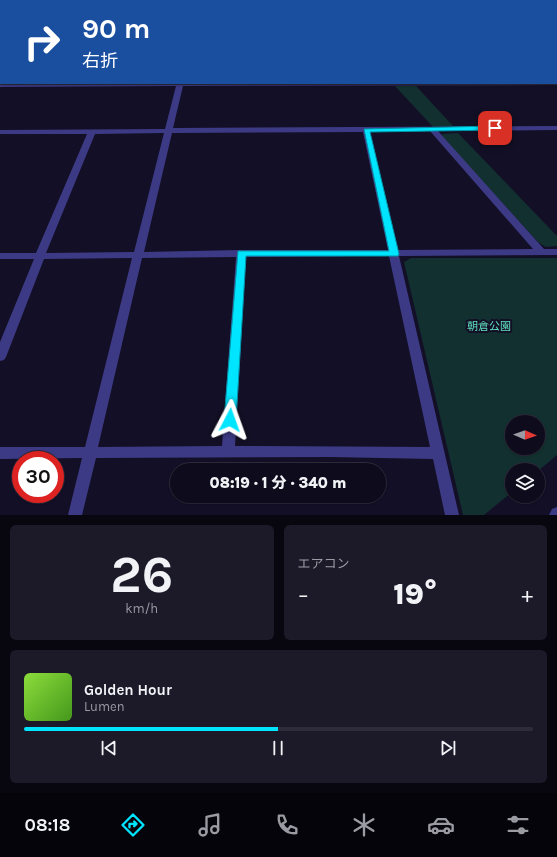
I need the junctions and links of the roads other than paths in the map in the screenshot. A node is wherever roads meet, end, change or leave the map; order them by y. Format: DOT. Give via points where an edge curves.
graph roads {
  1 [pos="180,84"];
  2 [pos="0,86"];
  3 [pos="557,128"];
  4 [pos="432,129"];
  5 [pos="366,130"];
  6 [pos="169,131"];
  7 [pos="0,132"];
  8 [pos="92,132"];
  9 [pos="541,252"];
  10 [pos="557,252"];
  11 [pos="241,253"];
  12 [pos="394,254"];
  13 [pos="40,255"];
  14 [pos="137,255"];
  15 [pos="0,256"];
  16 [pos="0,357"];
  17 [pos="228,452"];
  18 [pos="0,453"];
  19 [pos="90,453"];
  20 [pos="437,453"];
  21 [pos="75,515"];
  22 [pos="452,515"];
  1 -- 2 [label="street"];
  1 -- 6 [label="street"];
  3 -- 4 [label="street"];
  4 -- 5 [label="street"];
  4 -- 9 [label="street"];
  5 -- 6 [label="street"];
  5 -- 12 [label="street"];
  6 -- 8 [label="street"];
  6 -- 14 [label="street"];
  7 -- 8 [label="street"];
  8 -- 13 [label="street"];
  9 -- 10 [label="street"];
  9 -- 12 [label="street"];
  11 -- 12 [label="street"];
  11 -- 14 [label="street"];
  11 -- 17 [label="street"];
  12 -- 20 [label="street"];
  13 -- 14 [label="street"];
  13 -- 15 [label="street"];
  13 -- 16 [label="street"];
  14 -- 19 [label="street"];
  17 -- 19 [label="street"];
  17 -- 20 [label="street"];
  18 -- 19 [label="street"];
  19 -- 21 [label="street"];
  20 -- 22 [label="street"];
}
